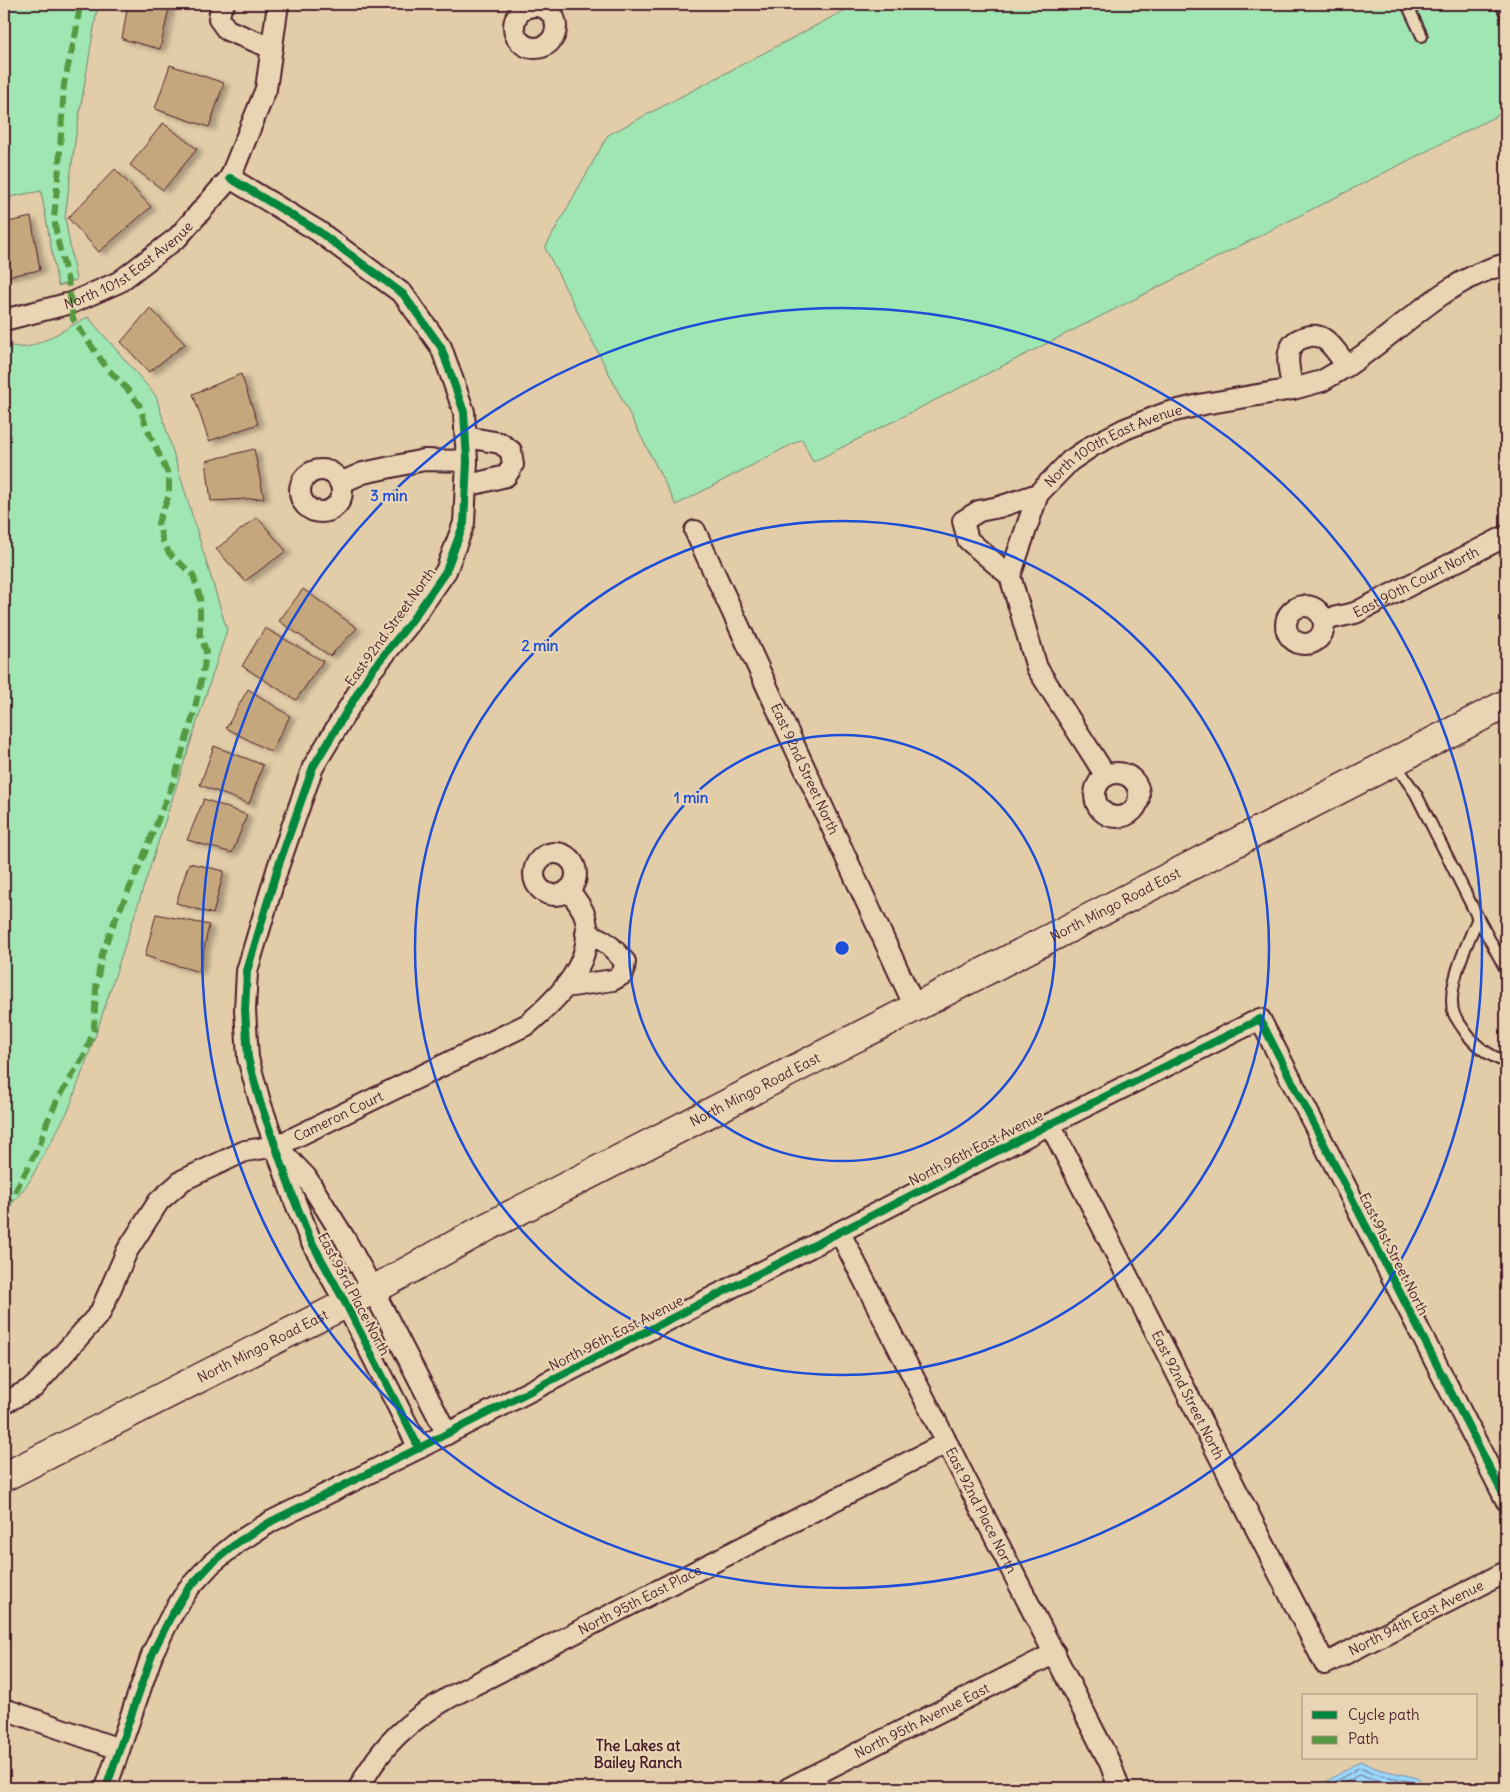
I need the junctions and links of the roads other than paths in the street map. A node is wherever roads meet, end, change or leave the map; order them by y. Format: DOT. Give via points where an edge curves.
graph roads {
  1 [pos="224,4"];
  2 [pos="278,4"];
  3 [pos="1407,4"];
  4 [pos="1501,4"];
  5 [pos="1506,14"];
  6 [pos="1422,36"];
  7 [pos="272,48"];
  8 [pos="230,178"];
  9 [pos="1506,264"];
  10 [pos="4,320"];
  11 [pos="1347,366"];
  12 [pos="1293,389"];
  13 [pos="466,437"];
  14 [pos="467,461"];
  15 [pos="340,482"];
  16 [pos="466,486"];
  17 [pos="1038,494"];
  18 [pos="696,531"];
  19 [pos="1506,536"];
  20 [pos="1010,576"];
  21 [pos="1323,620"];
  22 [pos="1506,704"];
  23 [pos="1394,762"];
  24 [pos="1106,776"];
  25 [pos="568,890"];
  26 [pos="1478,918"];
  27 [pos="586,933"];
  28 [pos="1506,970"];
  29 [pos="565,987"];
  30 [pos="915,1007"];
  31 [pos="1260,1018"];
  32 [pos="1506,1062"];
  33 [pos="1050,1124"];
  34 [pos="277,1146"];
  35 [pos="840,1233"];
  36 [pos="373,1290"];
  37 [pos="346,1304"];
  38 [pos="4,1403"];
  39 [pos="447,1434"];
  40 [pos="946,1443"];
  41 [pos="420,1448"];
  42 [pos="4,1477"];
  43 [pos="1506,1500"];
  44 [pos="1506,1572"];
  45 [pos="1055,1653"];
  46 [pos="1325,1664"];
  47 [pos="4,1709"];
  48 [pos="119,1749"];
  49 [pos="106,1788"];
  50 [pos="359,1788"];
  51 [pos="789,1788"];
  52 [pos="1119,1788"];
  1 -- 7 [label="street" via="219,19 227,30"];
  2 -- 7 [label="street, North 101st East Avenue"];
  3 -- 6 [label="lane"];
  4 -- 5 [label="lane"];
  7 -- 8 [label="street, North 101st East Avenue" via="266,89"];
  8 -- 10 [label="street, North 101st East Avenue" via="178,237 119,282 71,303"];
  8 -- 13 [label="street, East 92nd Street North" via="318,231 403,294 441,347 464,412"];
  9 -- 11 [label="street, North 100th East Avenue" via="1471,277 1437,297"];
  11 -- 12 [label="street, North 100th East Avenue" via="1322,381"];
  11 -- 12 [label="street" via="1324,339 1301,338 1287,356"];
  12 -- 17 [label="street, North 100th East Avenue" via="1194,406 1125,429 1070,461"];
  13 -- 14 [label="street, East 92nd Street North"];
  13 -- 16 [label="street" via="500,443 511,452 513,465 506,476"];
  14 -- 15 [label="street" via="424,460 363,473"];
  14 -- 16 [label="street, East 92nd Street North"];
  16 -- 34 [label="street, East 92nd Street North" via="464,523 446,571 371,671 314,766 278,867 247,972 248,1058"];
  17 -- 20 [label="street, North 100th East Avenue"];
  17 -- 20 [label="street" via="979,511 963,521 968,540"];
  18 -- 30 [label="street, East 92nd Street North"];
  19 -- 21 [label="street, East 90th Court North" via="1355,613"];
  20 -- 24 [label="street" via="1037,668"];
  22 -- 23 [label="street, North Mingo Road East"];
  23 -- 26 [label="lane" via="1416,794"];
  23 -- 30 [label="street, North Mingo Road East"];
  25 -- 27 [label="street, Cameron Court" via="585,915"];
  26 -- 28 [label="lane"];
  26 -- 32 [label="lane" via="1452,988 1454,1013 1469,1038 1493,1057"];
  27 -- 29 [label="street, Cameron Court" via="582,960"];
  27 -- 29 [label="street" via="603,939 617,953 625,962 623,974 613,980"];
  29 -- 34 [label="street, Cameron Court" via="528,1024"];
  30 -- 36 [label="street, North Mingo Road East" via="487,1227"];
  31 -- 33 [label="street, North 96th East Avenue"];
  31 -- 43 [label="street, East 91st Street North"];
  33 -- 35 [label="street, North 96th East Avenue"];
  33 -- 46 [label="street, East 92nd Street North"];
  34 -- 36 [label="street, East 93rd Place North" via="306,1177"];
  34 -- 37 [label="street, East 93rd Place North" via="310,1239"];
  34 -- 38 [label="street, Cameron Court" via="245,1151 183,1180 160,1201 127,1251 100,1313 34,1387"];
  35 -- 39 [label="street, North 96th East Avenue"];
  35 -- 40 [label="street, East 92nd Place North"];
  36 -- 37 [label="street, North Mingo Road East"];
  36 -- 39 [label="street, East 93rd Place North"];
  37 -- 41 [label="street, East 93rd Place North"];
  37 -- 42 [label="street, North Mingo Road East"];
  39 -- 41 [label="street, North 96th East Avenue"];
  40 -- 45 [label="street, East 92nd Place North"];
  40 -- 50 [label="street, North 95th East Place" via="433,1707 392,1739"];
  41 -- 48 [label="street, North 96th East Avenue" via="272,1521 211,1564 188,1589 153,1652"];
  44 -- 46 [label="street, North 94th East Avenue"];
  45 -- 51 [label="street, North 95th Avenue East"];
  45 -- 52 [label="street, East 92nd Place North" via="1110,1763"];
  47 -- 48 [label="street"];
  48 -- 49 [label="street, North 96th East Avenue"];
}
